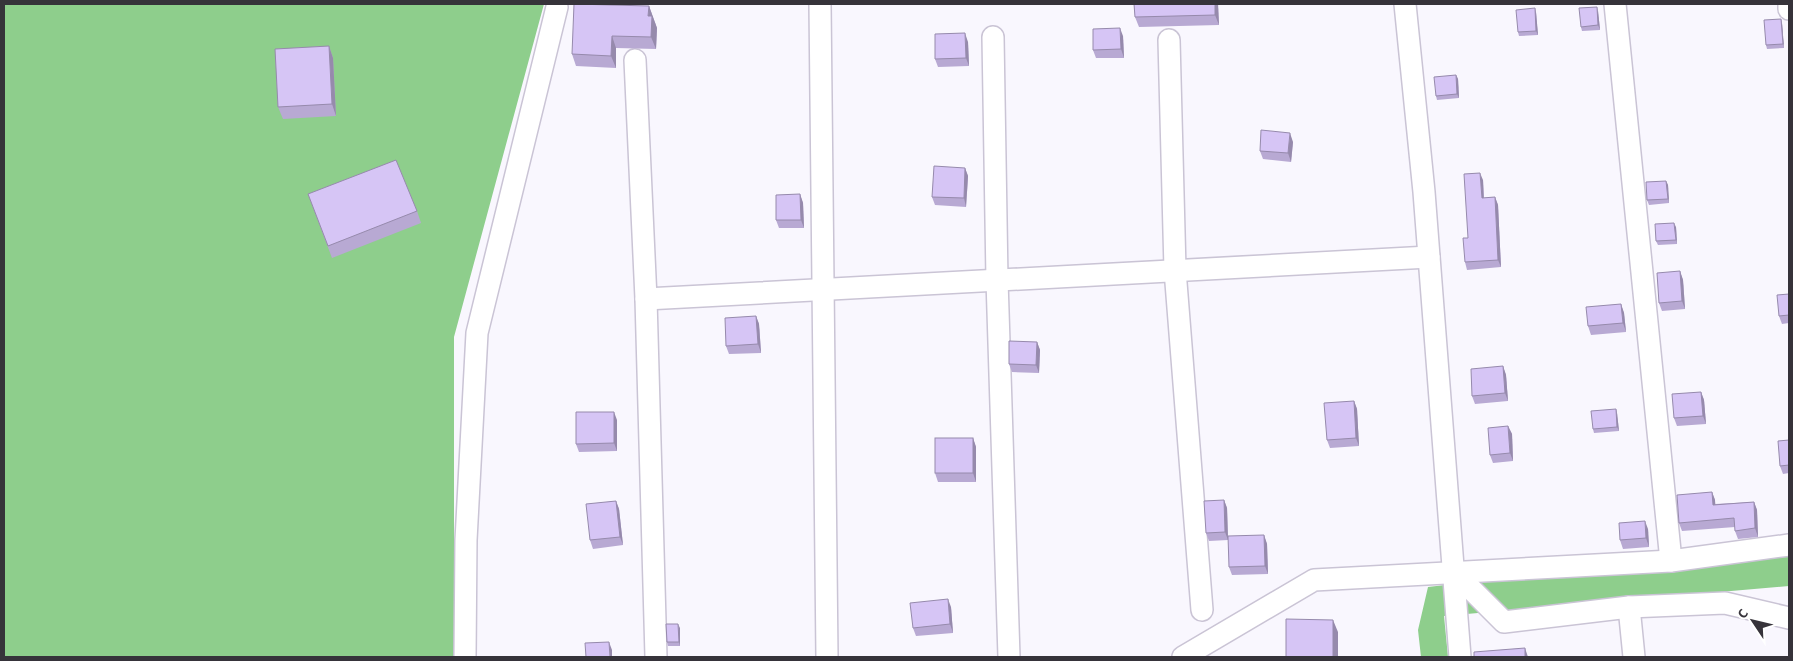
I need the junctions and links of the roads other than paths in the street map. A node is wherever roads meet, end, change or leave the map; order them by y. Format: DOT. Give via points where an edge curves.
graph roads {
  1 [pos="820,4"];
  2 [pos="1405,4"];
  3 [pos="1615,4"];
  4 [pos="1789,4"];
  5 [pos="557,7"];
  6 [pos="1789,9"];
  7 [pos="993,37"];
  8 [pos="1169,40"];
  9 [pos="635,60"];
  10 [pos="1429,257"];
  11 [pos="1175,270"];
  12 [pos="997,280"];
  13 [pos="823,290"];
  14 [pos="646,299"];
  15 [pos="1789,545"];
  16 [pos="1671,561"];
  17 [pos="1453,571"];
  18 [pos="1629,607"];
  19 [pos="1202,610"];
  20 [pos="1788,624"];
  21 [pos="465,657"];
  22 [pos="656,657"];
  23 [pos="827,657"];
  24 [pos="1009,657"];
  25 [pos="1183,657"];
  26 [pos="1460,657"];
  27 [pos="1634,657"];
  1 -- 13 [label="street"];
  2 -- 10 [label="street"];
  3 -- 16 [label="street"];
  4 -- 6 [label="street"];
  5 -- 21 [label="street" via="477,333 466,540"];
  7 -- 12 [label="street"];
  8 -- 11 [label="street"];
  9 -- 14 [label="street"];
  10 -- 11 [label="street"];
  10 -- 17 [label="street"];
  11 -- 12 [label="street"];
  11 -- 19 [label="street"];
  12 -- 13 [label="street"];
  12 -- 24 [label="street"];
  13 -- 14 [label="street"];
  13 -- 23 [label="street"];
  14 -- 22 [label="street"];
  15 -- 16 [label="street"];
  16 -- 17 [label="street"];
  17 -- 18 [label="street" via="1504,622"];
  17 -- 25 [label="street" via="1314,580"];
  17 -- 26 [label="street"];
  18 -- 20 [label="street" via="1725,603"];
  18 -- 27 [label="street"];
}
